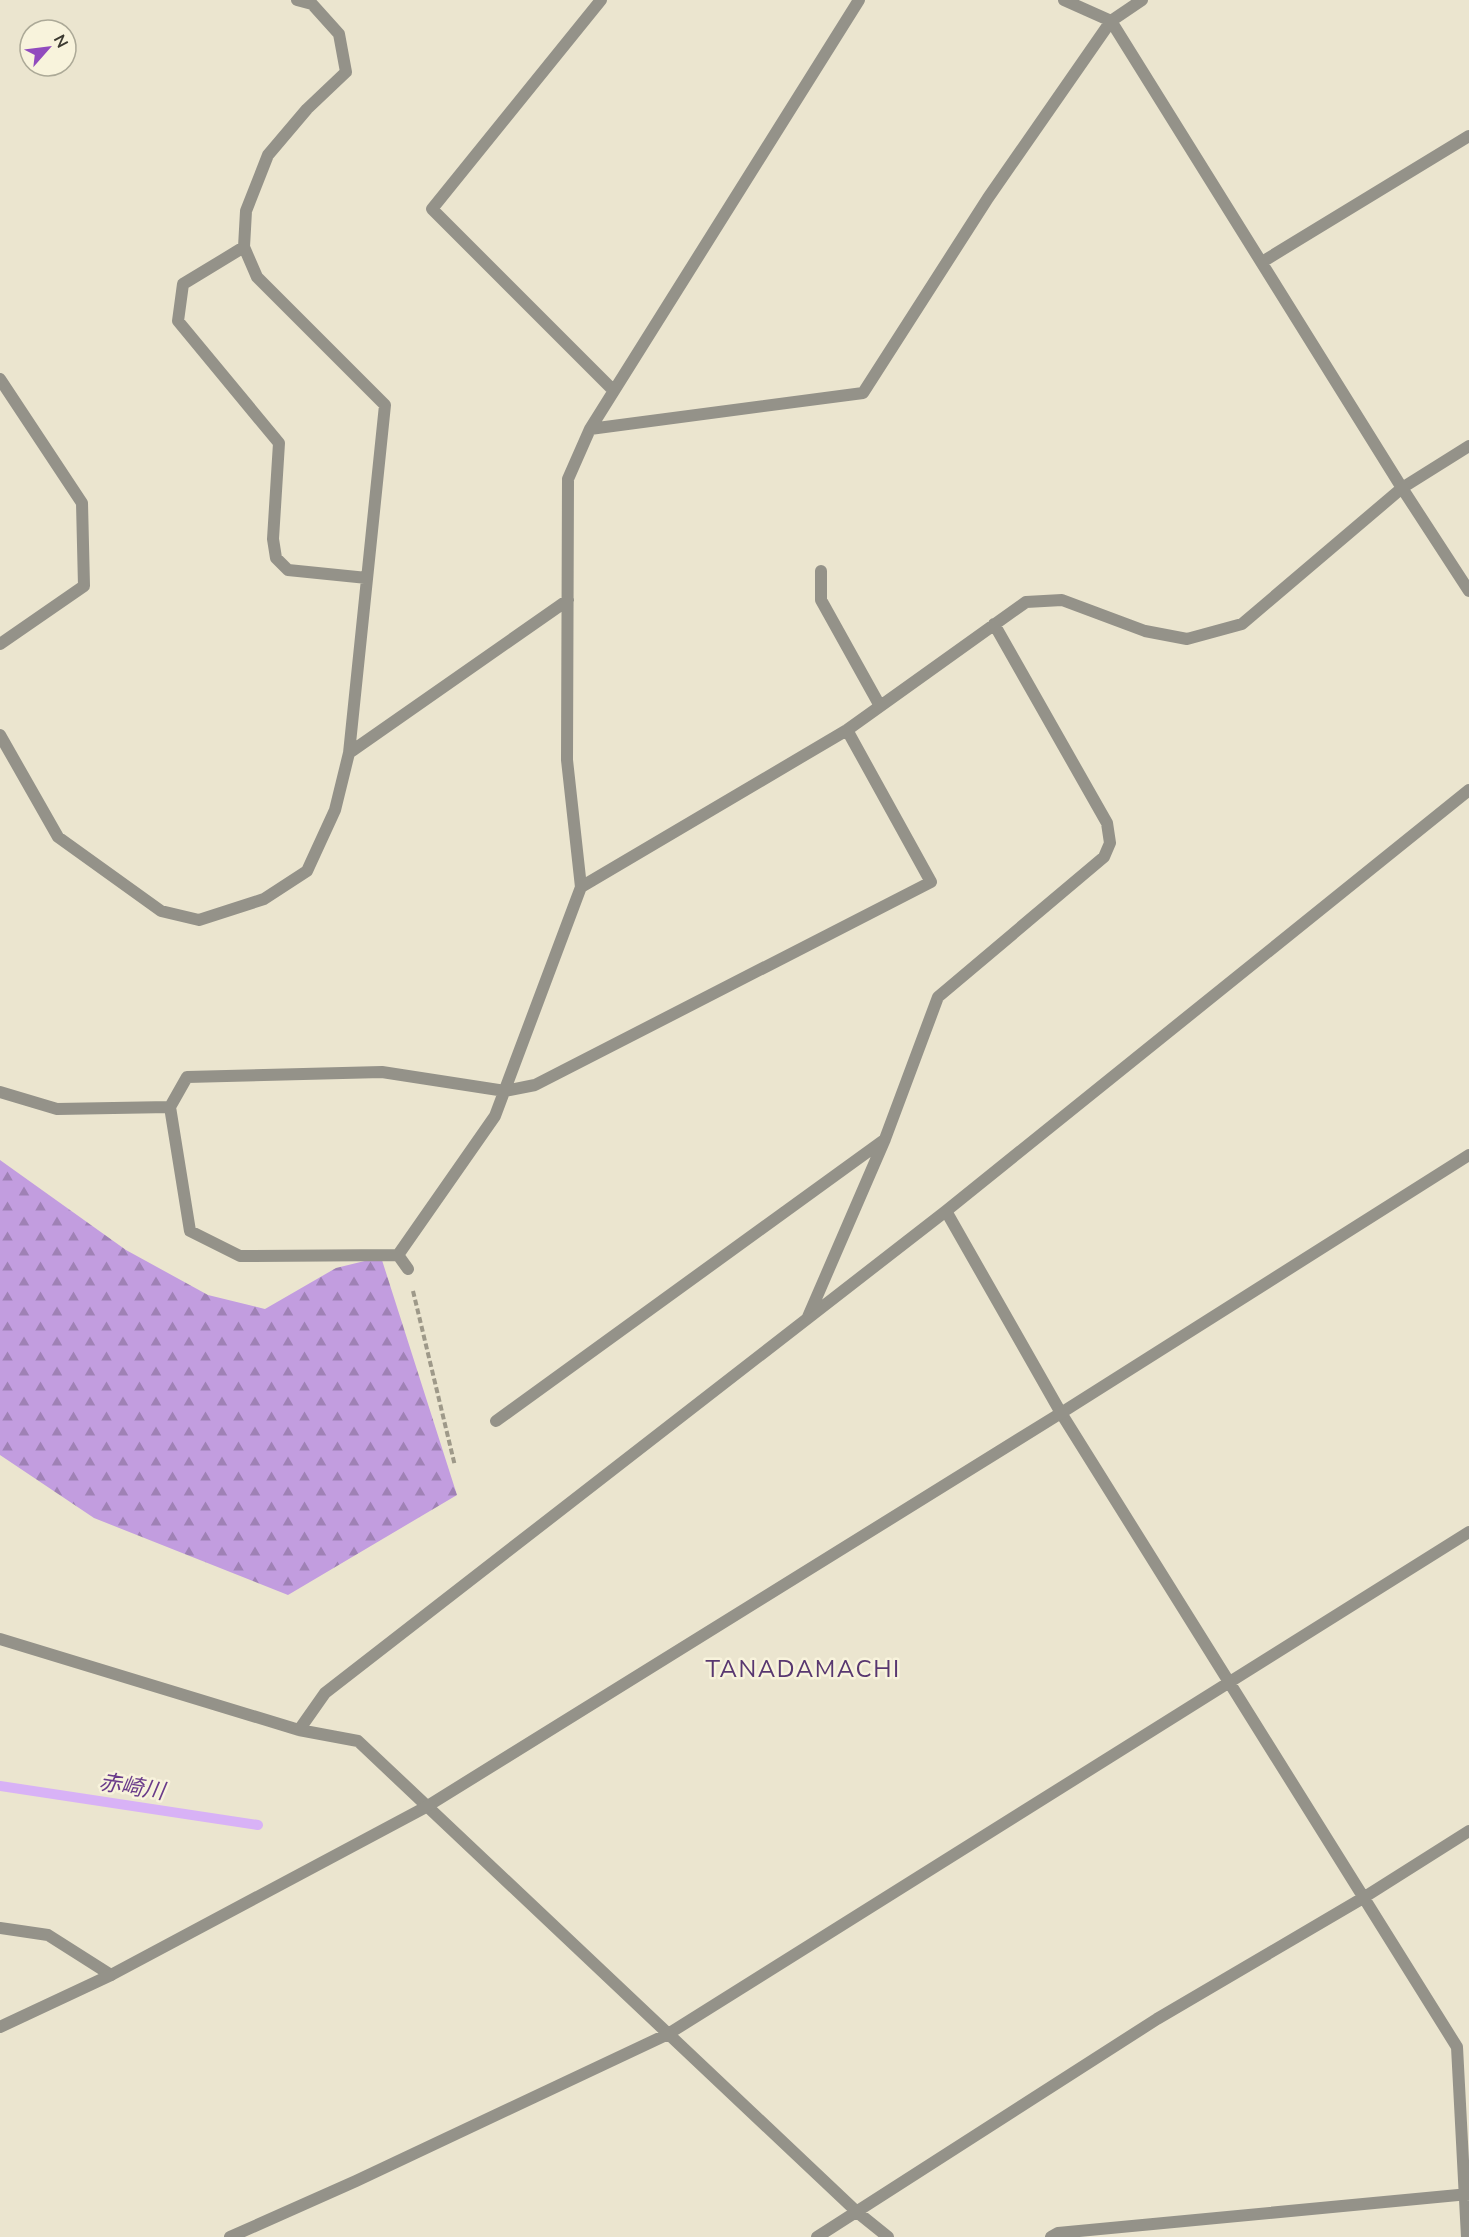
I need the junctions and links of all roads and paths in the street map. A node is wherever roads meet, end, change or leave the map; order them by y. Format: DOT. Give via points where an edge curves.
graph roads {
  1 [pos="297,0"];
  2 [pos="602,0"];
  3 [pos="860,0"];
  4 [pos="1064,0"];
  5 [pos="1142,0"];
  6 [pos="1111,21"];
  7 [pos="1469,136"];
  8 [pos="244,247"];
  9 [pos="1262,262"];
  10 [pos="0,379"];
  11 [pos="614,391"];
  12 [pos="590,429"];
  13 [pos="1469,446"];
  14 [pos="1402,488"];
  15 [pos="821,571"];
  16 [pos="367,578"];
  17 [pos="1469,591"];
  18 [pos="568,600"];
  19 [pos="994,624"];
  20 [pos="0,644"];
  21 [pos="880,706"];
  22 [pos="847,729"];
  23 [pos="0,735"];
  24 [pos="349,753"];
  25 [pos="1469,790"];
  26 [pos="581,887"];
  27 [pos="505,1091"];
  28 [pos="0,1092"];
  29 [pos="170,1107"];
  30 [pos="885,1139"];
  31 [pos="1469,1155"];
  32 [pos="946,1211"];
  33 [pos="398,1256"];
  34 [pos="408,1269"];
  35 [pos="807,1318"];
  36 [pos="1061,1413"];
  37 [pos="496,1421"];
  38 [pos="455,1466"];
  39 [pos="1469,1532"];
  40 [pos="0,1639"];
  41 [pos="1228,1682"];
  42 [pos="298,1730"];
  43 [pos="426,1807"];
  44 [pos="1469,1831"];
  45 [pos="1363,1898"];
  46 [pos="0,1928"];
  47 [pos="111,1974"];
  48 [pos="0,2027"];
  49 [pos="668,2034"];
  50 [pos="1463,2046"];
  51 [pos="1466,2194"];
  52 [pos="857,2212"];
  53 [pos="236,2236"];
  54 [pos="817,2237"];
  55 [pos="888,2237"];
  56 [pos="1051,2237"];
  57 [pos="1467,2237"];
  1 -- 8 [label="street" via="312,4 339,34 346,72 307,109 268,155 246,211"];
  2 -- 11 [label="street" via="432,209"];
  3 -- 11 [label="street"];
  4 -- 6 [label="street"];
  5 -- 6 [label="street"];
  6 -- 9 [label="street"];
  6 -- 12 [label="street" via="988,198 863,393"];
  7 -- 9 [label="street"];
  8 -- 16 [label="street" via="257,277 385,405"];
  8 -- 16 [label="street" via="183,284 178,321 279,443 273,538 276,558 288,570"];
  9 -- 14 [label="street"];
  10 -- 20 [label="street" via="82,503 84,586"];
  11 -- 12 [label="street"];
  12 -- 18 [label="street" via="568,479"];
  13 -- 14 [label="street"];
  14 -- 17 [label="street"];
  14 -- 19 [label="street" via="1242,624 1187,639 1145,631 1062,600 1026,602"];
  15 -- 21 [label="street" via="821,600"];
  16 -- 24 [label="street"];
  18 -- 24 [label="street"];
  18 -- 26 [label="street" via="567,760"];
  19 -- 21 [label="street"];
  19 -- 30 [label="street" via="1107,823 1110,843 1104,857 938,997"];
  21 -- 22 [label="street"];
  22 -- 26 [label="street"];
  22 -- 27 [label="street" via="931,882 535,1086"];
  23 -- 24 [label="street" via="58,837 161,911 199,920 264,899 308,871 335,810"];
  25 -- 32 [label="street"];
  26 -- 27 [label="street"];
  27 -- 29 [label="street" via="382,1072 187,1077"];
  27 -- 33 [label="street" via="495,1116"];
  28 -- 29 [label="street" via="57,1109"];
  29 -- 33 [label="street" via="190,1231 240,1256"];
  30 -- 35 [label="street"];
  30 -- 37 [label="street"];
  31 -- 36 [label="street"];
  32 -- 35 [label="street"];
  32 -- 36 [label="street"];
  33 -- 34 [label="street"];
  34 -- 38 [label="path"];
  35 -- 42 [label="street" via="325,1693"];
  36 -- 41 [label="street"];
  36 -- 43 [label="street"];
  39 -- 41 [label="street"];
  40 -- 42 [label="street"];
  41 -- 45 [label="street"];
  41 -- 49 [label="street"];
  42 -- 43 [label="street" via="358,1741"];
  43 -- 47 [label="street"];
  43 -- 49 [label="street"];
  44 -- 45 [label="street"];
  45 -- 50 [label="street"];
  45 -- 52 [label="street" via="1157,2019"];
  46 -- 47 [label="street" via="48,1935"];
  47 -- 48 [label="street"];
  49 -- 52 [label="street"];
  49 -- 53 [label="street"];
  50 -- 51 [label="street"];
  51 -- 56 [label="street" via="1058,2233"];
  51 -- 57 [label="street"];
  52 -- 54 [label="street"];
  52 -- 55 [label="street"];
}
